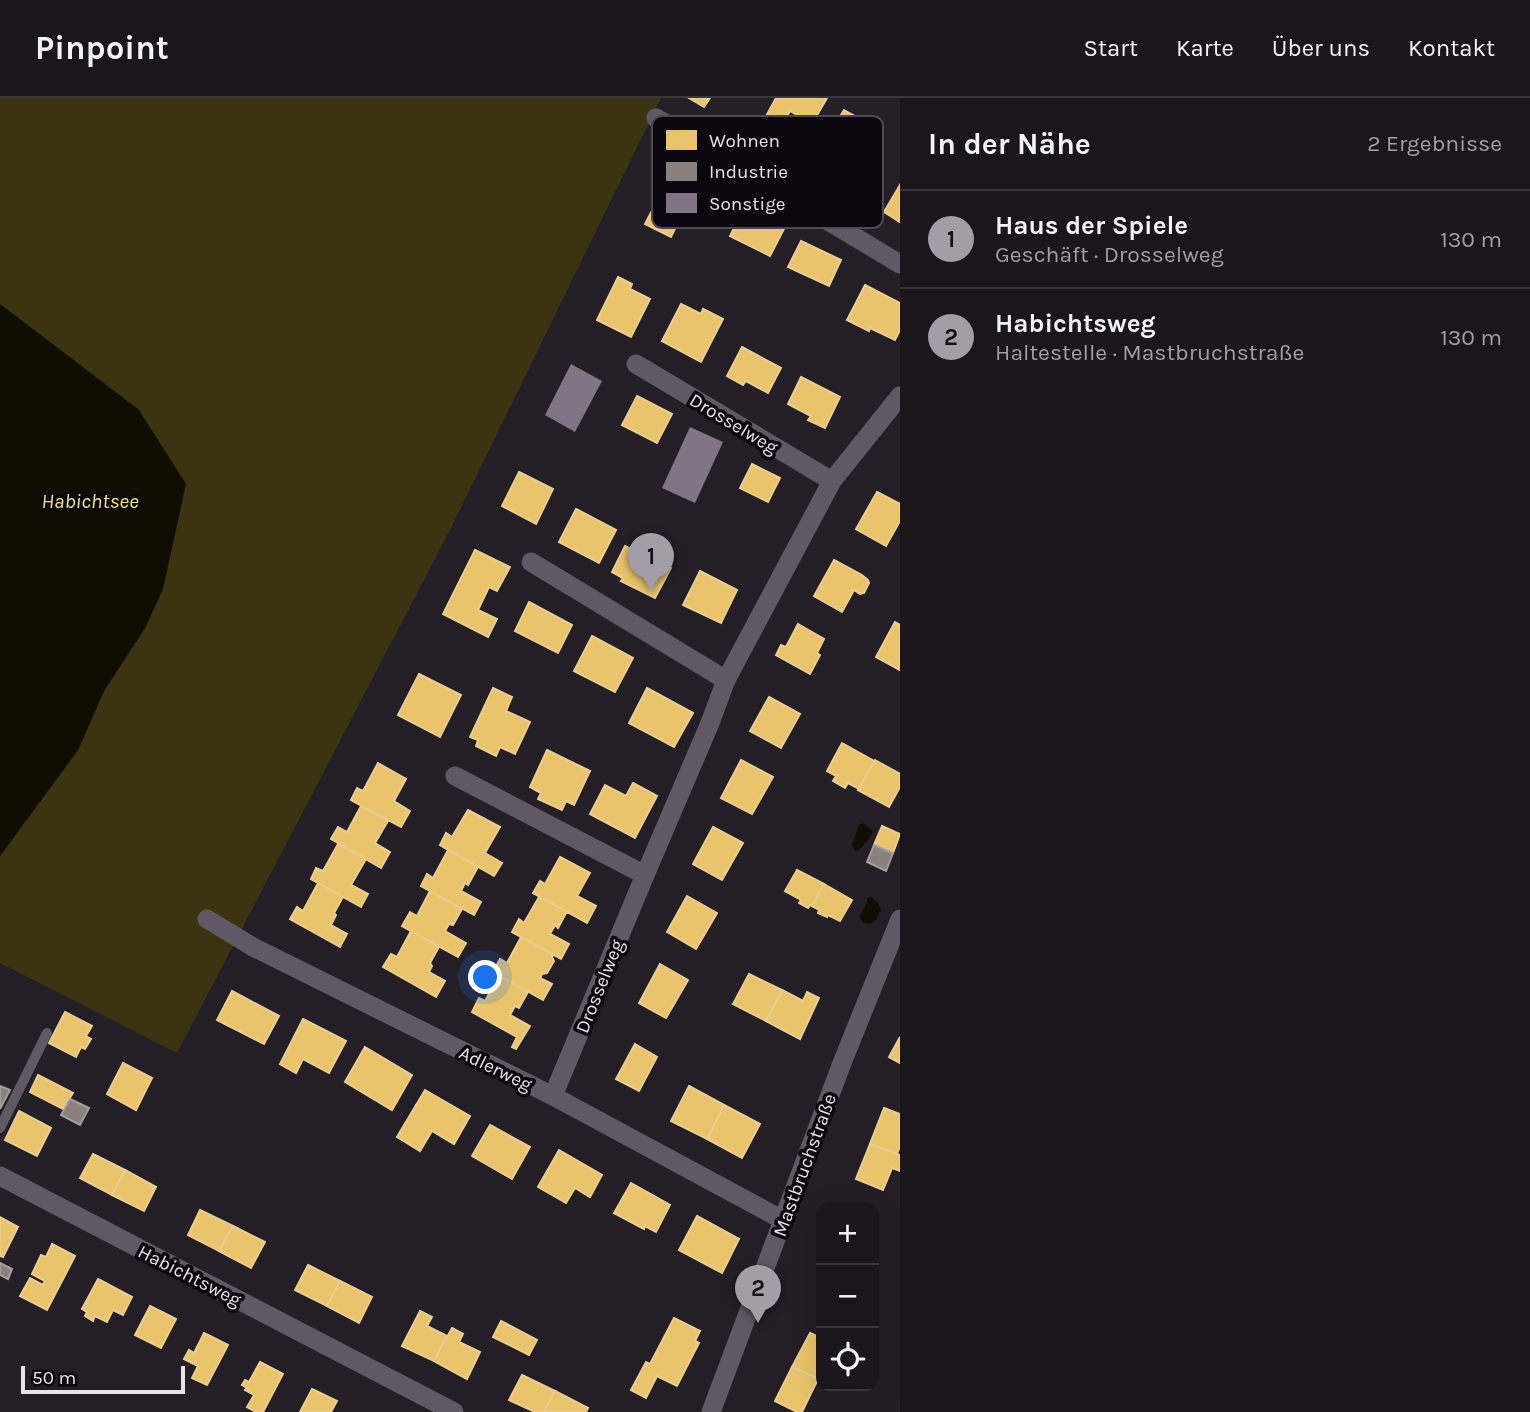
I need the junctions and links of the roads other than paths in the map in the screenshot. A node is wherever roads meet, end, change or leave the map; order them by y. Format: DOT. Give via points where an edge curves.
graph roads {
  1 [pos="840,228"];
  2 [pos="900,264"];
  3 [pos="636,364"];
  4 [pos="900,396"];
  5 [pos="832,481"];
  6 [pos="531,562"];
  7 [pos="726,680"];
  8 [pos="455,776"];
  9 [pos="645,875"];
  10 [pos="207,919"];
  11 [pos="900,919"];
  12 [pos="47,1033"];
  13 [pos="553,1096"];
  14 [pos="0,1128"];
  15 [pos="0,1176"];
  16 [pos="783,1220"];
  17 [pos="454,1412"];
  18 [pos="711,1412"];
  1 -- 2 [label="street"];
  3 -- 5 [label="street, Drosselweg"];
  4 -- 5 [label="street, Drosselweg"];
  5 -- 7 [label="street, Drosselweg"];
  6 -- 7 [label="street"];
  7 -- 9 [label="street, Drosselweg"];
  8 -- 9 [label="street"];
  9 -- 13 [label="street, Drosselweg"];
  10 -- 13 [label="street, Adlerweg" via="253,947"];
  11 -- 16 [label="street, Mastbruchstraße"];
  12 -- 14 [label="lane"];
  13 -- 16 [label="street, Adlerweg"];
  15 -- 17 [label="street, Habichtsweg"];
  16 -- 18 [label="street, Mastbruchstraße"];
}
